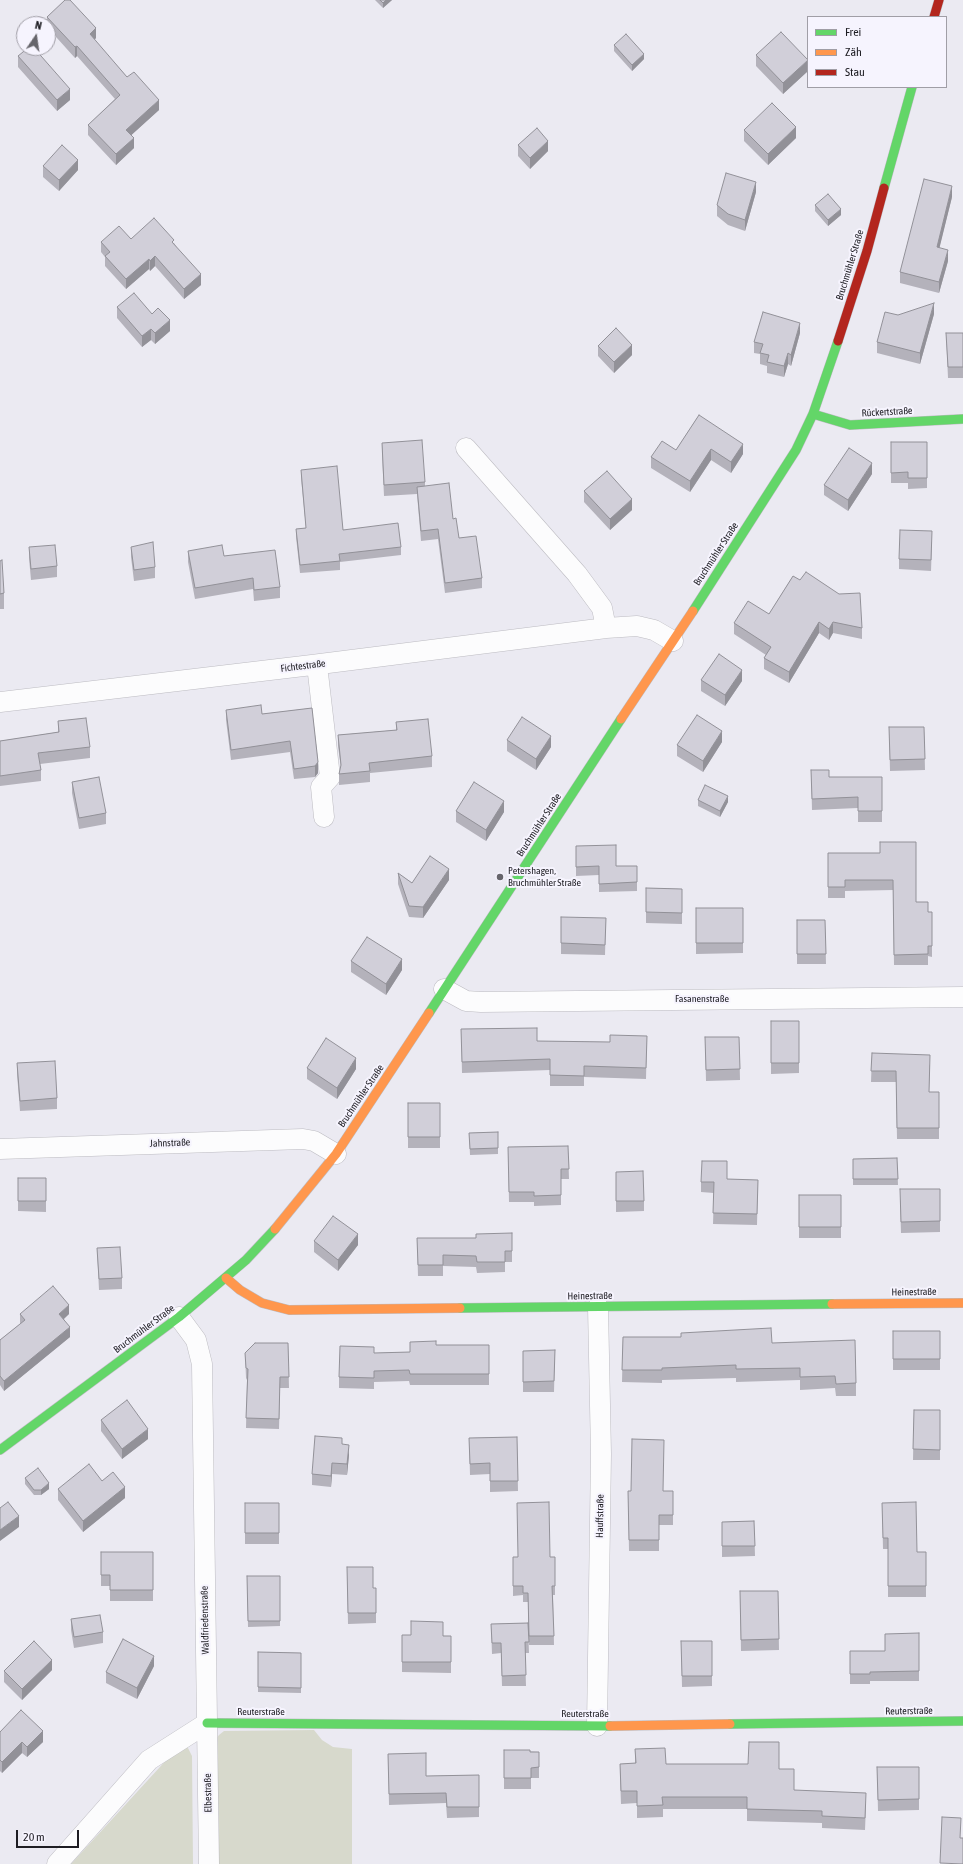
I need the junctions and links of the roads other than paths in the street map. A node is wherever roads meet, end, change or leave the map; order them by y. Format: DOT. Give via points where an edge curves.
graph roads {
  1 [pos="940,0"];
  2 [pos="934,16"];
  3 [pos="912,88"];
  4 [pos="814,414"];
  5 [pos="963,419"];
  6 [pos="466,448"];
  7 [pos="606,628"];
  8 [pos="673,641"];
  9 [pos="317,664"];
  10 [pos="0,702"];
  11 [pos="324,817"];
  12 [pos="444,990"];
  13 [pos="963,997"];
  14 [pos="0,1149"];
  15 [pos="336,1154"];
  16 [pos="226,1278"];
  17 [pos="963,1302"];
  18 [pos="598,1307"];
  19 [pos="179,1317"];
  20 [pos="0,1450"];
  21 [pos="963,1722"];
  22 [pos="207,1723"];
  23 [pos="597,1726"];
  24 [pos="57,1864"];
  25 [pos="209,1864"];
  1 -- 2 [label="street"];
  3 -- 4 [label="street, Bruchmühler Straße" via="866,251"];
  4 -- 5 [label="street, Rückertstraße" via="850,425"];
  4 -- 8 [label="street, Bruchmühler Straße" via="773,488"];
  6 -- 7 [label="street" via="577,574 602,608"];
  7 -- 8 [label="street, Fichtestraße" via="637,626 654,630"];
  7 -- 9 [label="street, Fichtestraße"];
  8 -- 12 [label="street, Bruchmühler Straße"];
  9 -- 10 [label="street, Fichtestraße"];
  9 -- 11 [label="street" via="330,777 321,787"];
  12 -- 13 [label="street, Fasanenstraße" via="466,1001 481,1002"];
  12 -- 15 [label="street, Bruchmühler Straße"];
  14 -- 15 [label="street, Jahnstraße" via="303,1139 314,1141"];
  15 -- 16 [label="street, Bruchmühler Straße" via="284,1219"];
  16 -- 18 [label="street, Heinestraße" via="262,1303 288,1310"];
  16 -- 19 [label="street, Bruchmühler Straße"];
  17 -- 18 [label="street, Heinestraße"];
  18 -- 23 [label="street, Hauffstraße" via="601,1454"];
  19 -- 20 [label="street, Bruchmühler Straße"];
  19 -- 22 [label="street, Waldfriedenstraße" via="196,1340 202,1364"];
  21 -- 23 [label="street, Reuterstraße"];
  22 -- 23 [label="street, Reuterstraße"];
  22 -- 24 [label="street" via="149,1760"];
  22 -- 25 [label="street, Elbestraße"];
}
